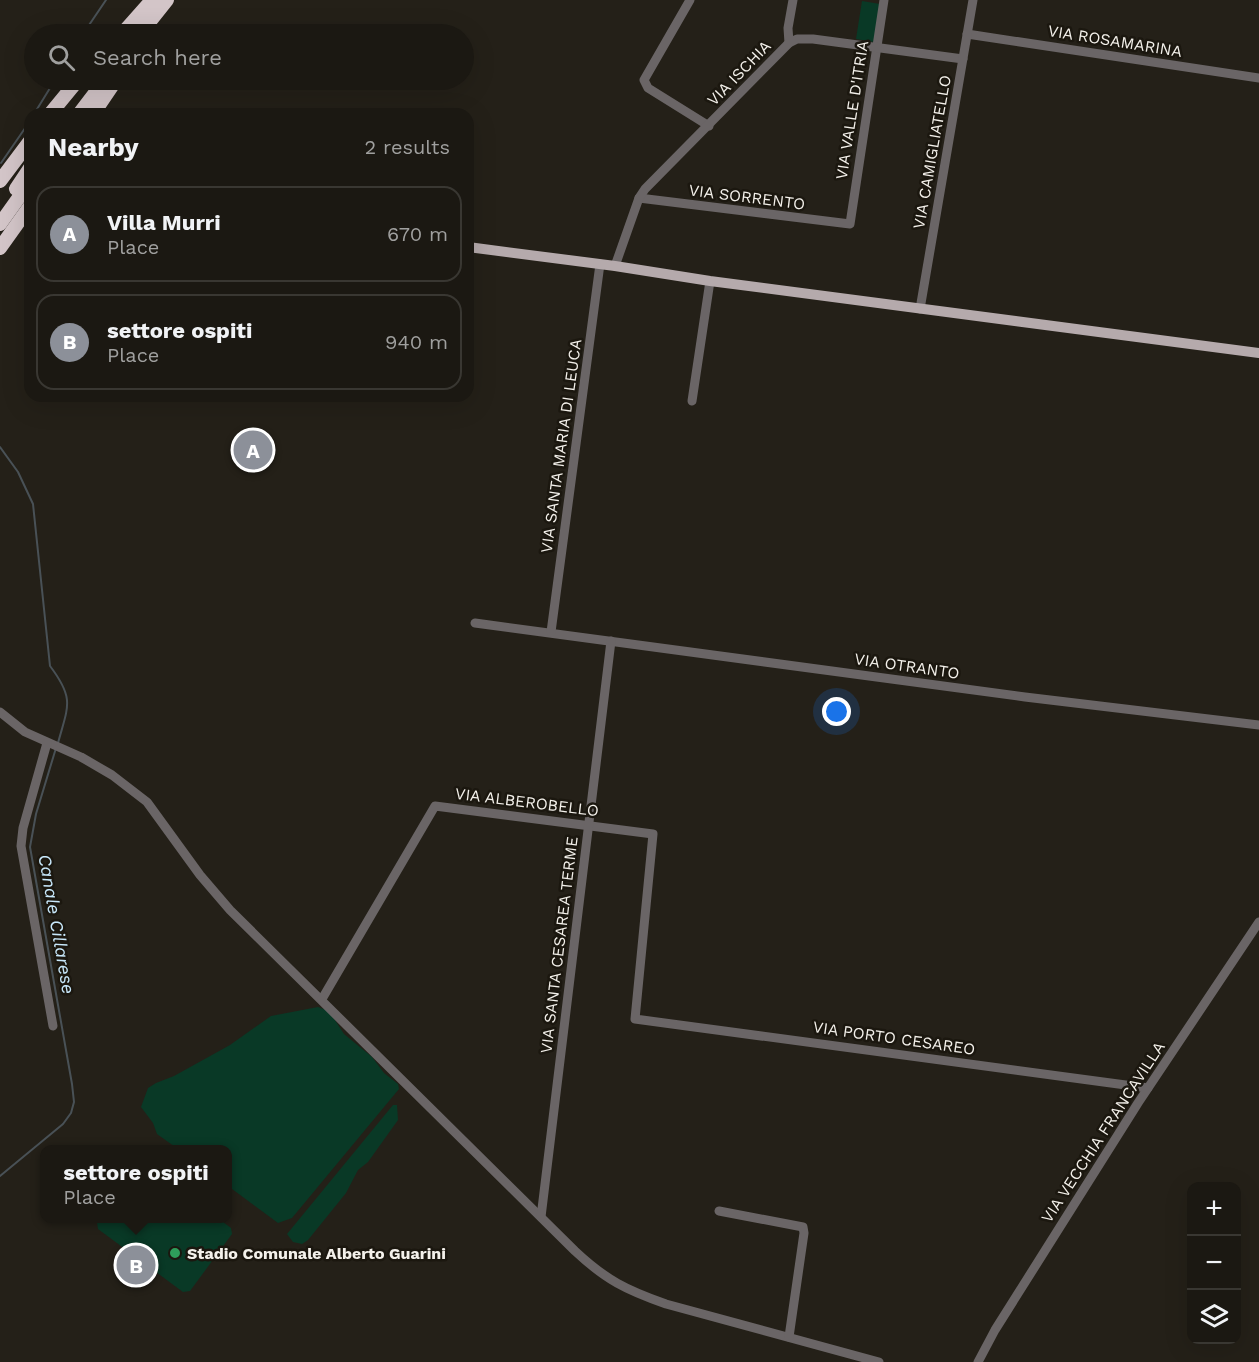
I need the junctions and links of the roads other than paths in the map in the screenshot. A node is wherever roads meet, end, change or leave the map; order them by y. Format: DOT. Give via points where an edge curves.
graph roads {
  1 [pos="154,0"];
  2 [pos="169,0"];
  3 [pos="690,0"];
  4 [pos="793,0"];
  5 [pos="884,0"];
  6 [pos="973,0"];
  7 [pos="131,24"];
  8 [pos="137,24"];
  9 [pos="149,24"];
  10 [pos="153,24"];
  11 [pos="967,34"];
  12 [pos="789,43"];
  13 [pos="877,47"];
  14 [pos="963,59"];
  15 [pos="1259,78"];
  16 [pos="70,90"];
  17 [pos="88,90"];
  18 [pos="97,90"];
  19 [pos="109,90"];
  20 [pos="55,108"];
  21 [pos="75,108"];
  22 [pos="84,108"];
  23 [pos="97,108"];
  24 [pos="709,126"];
  25 [pos="24,149"];
  26 [pos="0,181"];
  27 [pos="24,181"];
  28 [pos="0,186"];
  29 [pos="24,189"];
  30 [pos="639,198"];
  31 [pos="7,205"];
  32 [pos="24,214"];
  33 [pos="0,224"];
  34 [pos="850,224"];
  35 [pos="0,248"];
  36 [pos="474,248"];
  37 [pos="600,264"];
  38 [pos="615,266"];
  39 [pos="710,281"];
  40 [pos="920,309"];
  41 [pos="1259,353"];
  42 [pos="692,401"];
  43 [pos="475,623"];
  44 [pos="551,632"];
  45 [pos="611,641"];
  46 [pos="0,712"];
  47 [pos="1259,725"];
  48 [pos="47,743"];
  49 [pos="589,825"];
  50 [pos="1259,922"];
  51 [pos="321,999"];
  52 [pos="635,1019"];
  53 [pos="53,1026"];
  54 [pos="1148,1088"];
  55 [pos="719,1211"];
  56 [pos="541,1217"];
  57 [pos="789,1337"];
  58 [pos="879,1362"];
  59 [pos="978,1362"];
  1 -- 7 [label="highway"];
  1 -- 8 [label="highway"];
  2 -- 9 [label="highway"];
  2 -- 10 [label="highway"];
  3 -- 24 [label="street" via="644,80 648,88"];
  4 -- 12 [label="street"];
  5 -- 13 [label="street, VIA VALLE D'ITRIA"];
  6 -- 11 [label="street, VIA CAMIGLIATELLO"];
  11 -- 14 [label="street, VIA CAMIGLIATELLO"];
  11 -- 15 [label="street, VIA ROSAMARINA"];
  12 -- 13 [label="street, VIA ISCHIA" via="813,39"];
  12 -- 24 [label="street, VIA ISCHIA"];
  13 -- 14 [label="street, VIA ISCHIA"];
  13 -- 34 [label="street, VIA VALLE D'ITRIA"];
  14 -- 40 [label="street, VIA CAMIGLIATELLO"];
  16 -- 20 [label="highway"];
  17 -- 21 [label="highway"];
  18 -- 22 [label="highway"];
  19 -- 23 [label="highway"];
  24 -- 30 [label="street, VIA ISCHIA"];
  25 -- 26 [label="highway"];
  27 -- 31 [label="highway"];
  28 -- 29 [label="main road"];
  30 -- 34 [label="street, VIA SORRENTO"];
  30 -- 38 [label="street, VIA ISCHIA"];
  31 -- 33 [label="highway"];
  32 -- 35 [label="highway"];
  36 -- 37 [label="main road"];
  37 -- 38 [label="main road"];
  37 -- 44 [label="street, VIA SANTA MARIA DI LEUCA"];
  38 -- 39 [label="main road"];
  39 -- 40 [label="main road"];
  39 -- 42 [label="street"];
  40 -- 41 [label="main road"];
  43 -- 44 [label="street, VIA OTRANTO"];
  44 -- 45 [label="street, VIA OTRANTO"];
  45 -- 47 [label="street, VIA OTRANTO"];
  45 -- 49 [label="street, VIA SANTA CESAREA TERME"];
  46 -- 48 [label="street"];
  48 -- 51 [label="street" via="112,775 147,802 213,892"];
  48 -- 53 [label="street" via="21,846"];
  49 -- 51 [label="street, VIA ALBEROBELLO" via="435,806"];
  49 -- 52 [label="street, VIA ALBEROBELLO" via="653,834"];
  49 -- 56 [label="street, VIA SANTA CESAREA TERME"];
  50 -- 54 [label="street, VIA VECCHIA FRANCAVILLA"];
  51 -- 56 [label="street"];
  52 -- 54 [label="street, VIA PORTO CESAREO"];
  54 -- 59 [label="street, VIA VECCHIA FRANCAVILLA"];
  55 -- 57 [label="street" via="803,1227"];
  56 -- 57 [label="street" via="589,1264 637,1293"];
  57 -- 58 [label="street"];
}
